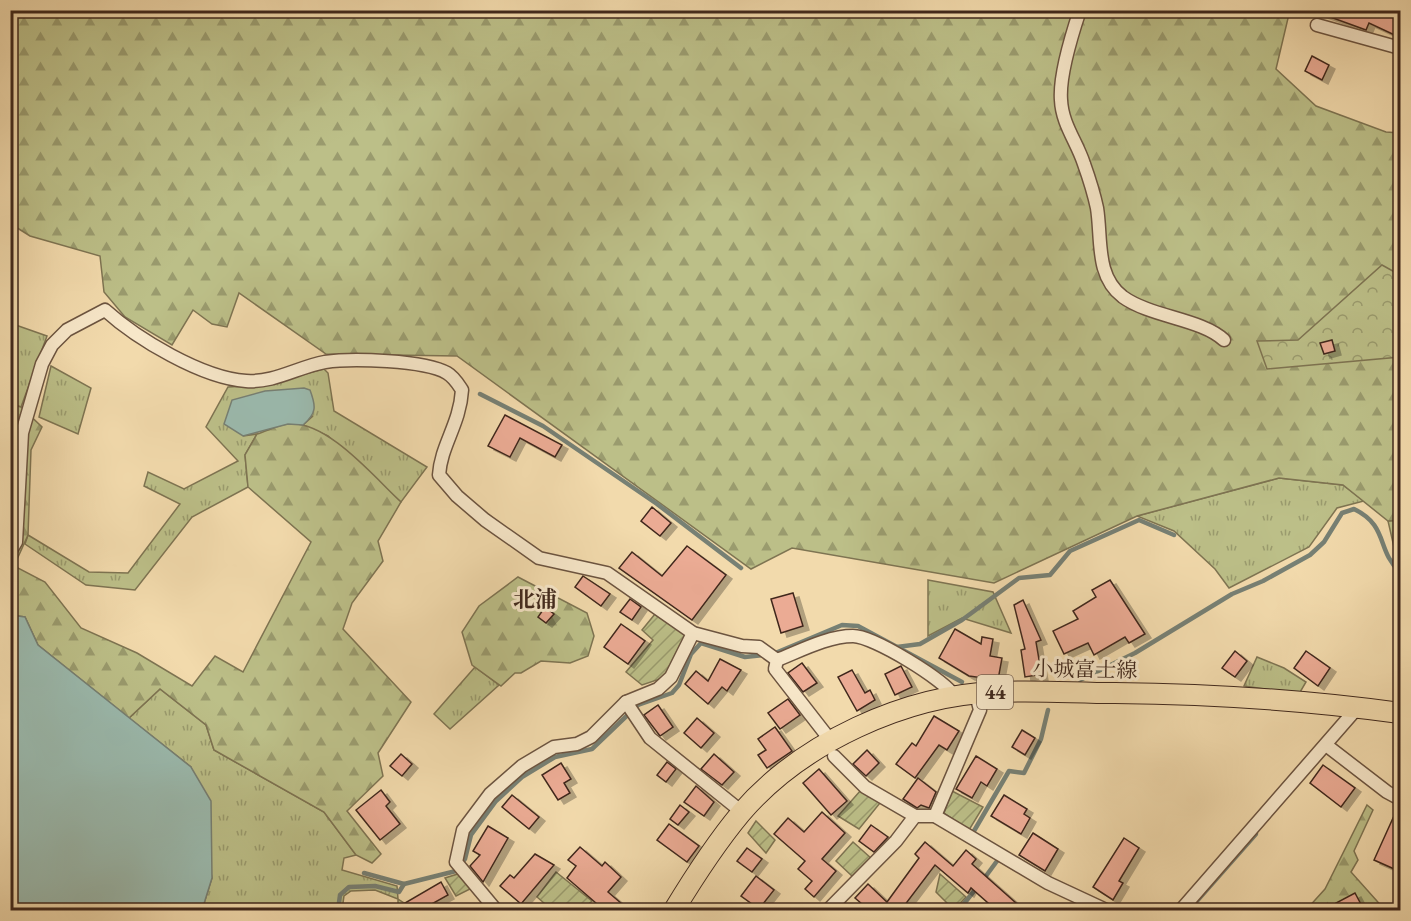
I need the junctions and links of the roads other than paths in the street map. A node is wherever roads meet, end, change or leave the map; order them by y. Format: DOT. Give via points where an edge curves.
graph roads {
  1 [pos="1080,10"];
  2 [pos="1317,25"];
  3 [pos="1401,48"];
  4 [pos="1224,340"];
  5 [pos="10,552"];
  6 [pos="693,633"];
  7 [pos="777,660"];
  8 [pos="976,694"];
  9 [pos="955,696"];
  10 [pos="626,702"];
  11 [pos="1358,707"];
  12 [pos="1401,713"];
  13 [pos="1326,746"];
  14 [pos="833,749"];
  15 [pos="1401,799"];
  16 [pos="742,812"];
  17 [pos="915,816"];
  18 [pos="935,816"];
  19 [pos="496,910"];
  20 [pos="674,910"];
  21 [pos="828,910"];
  22 [pos="1106,910"];
  23 [pos="1181,910"];
  1 -- 4 [label="street" via="1070,40 1060,99 1097,207 1104,272 1110,284 1138,305"];
  2 -- 3 [label="street"];
  5 -- 6 [label="street" via="16,542 22,433 42,364 52,345 67,330 105,310 125,328 201,369 243,381 262,381 326,362 384,359 446,372 462,390 461,411 439,475 457,496 539,558 607,573"];
  6 -- 7 [label="street" via="742,646 759,646"];
  6 -- 10 [label="street" via="671,677 658,689"];
  7 -- 9 [label="street" via="853,636 868,639 933,675"];
  7 -- 14 [label="street" via="775,669"];
  8 -- 9 [label="main road, 小城富士線 / 44"];
  8 -- 11 [label="main road, 小城富士線 / 44" via="1151,694"];
  8 -- 18 [label="street" via="980,710"];
  9 -- 14 [label="main road, 小城富士線 / 44" via="870,721"];
  10 -- 16 [label="street" via="650,738"];
  10 -- 19 [label="street" via="591,737 577,744 554,747 522,766 490,794 463,830 456,862"];
  11 -- 12 [label="main road, 小城富士線 / 44"];
  11 -- 13 [label="street"];
  13 -- 15 [label="street"];
  13 -- 23 [label="street"];
  14 -- 16 [label="main road, 小城富士線 / 44" via="778,777"];
  14 -- 17 [label="street" via="865,787"];
  16 -- 20 [label="main road, 小城富士線 / 44"];
  17 -- 18 [label="street"];
  17 -- 21 [label="street" via="896,841"];
  18 -- 22 [label="street" via="1048,883"];
}
